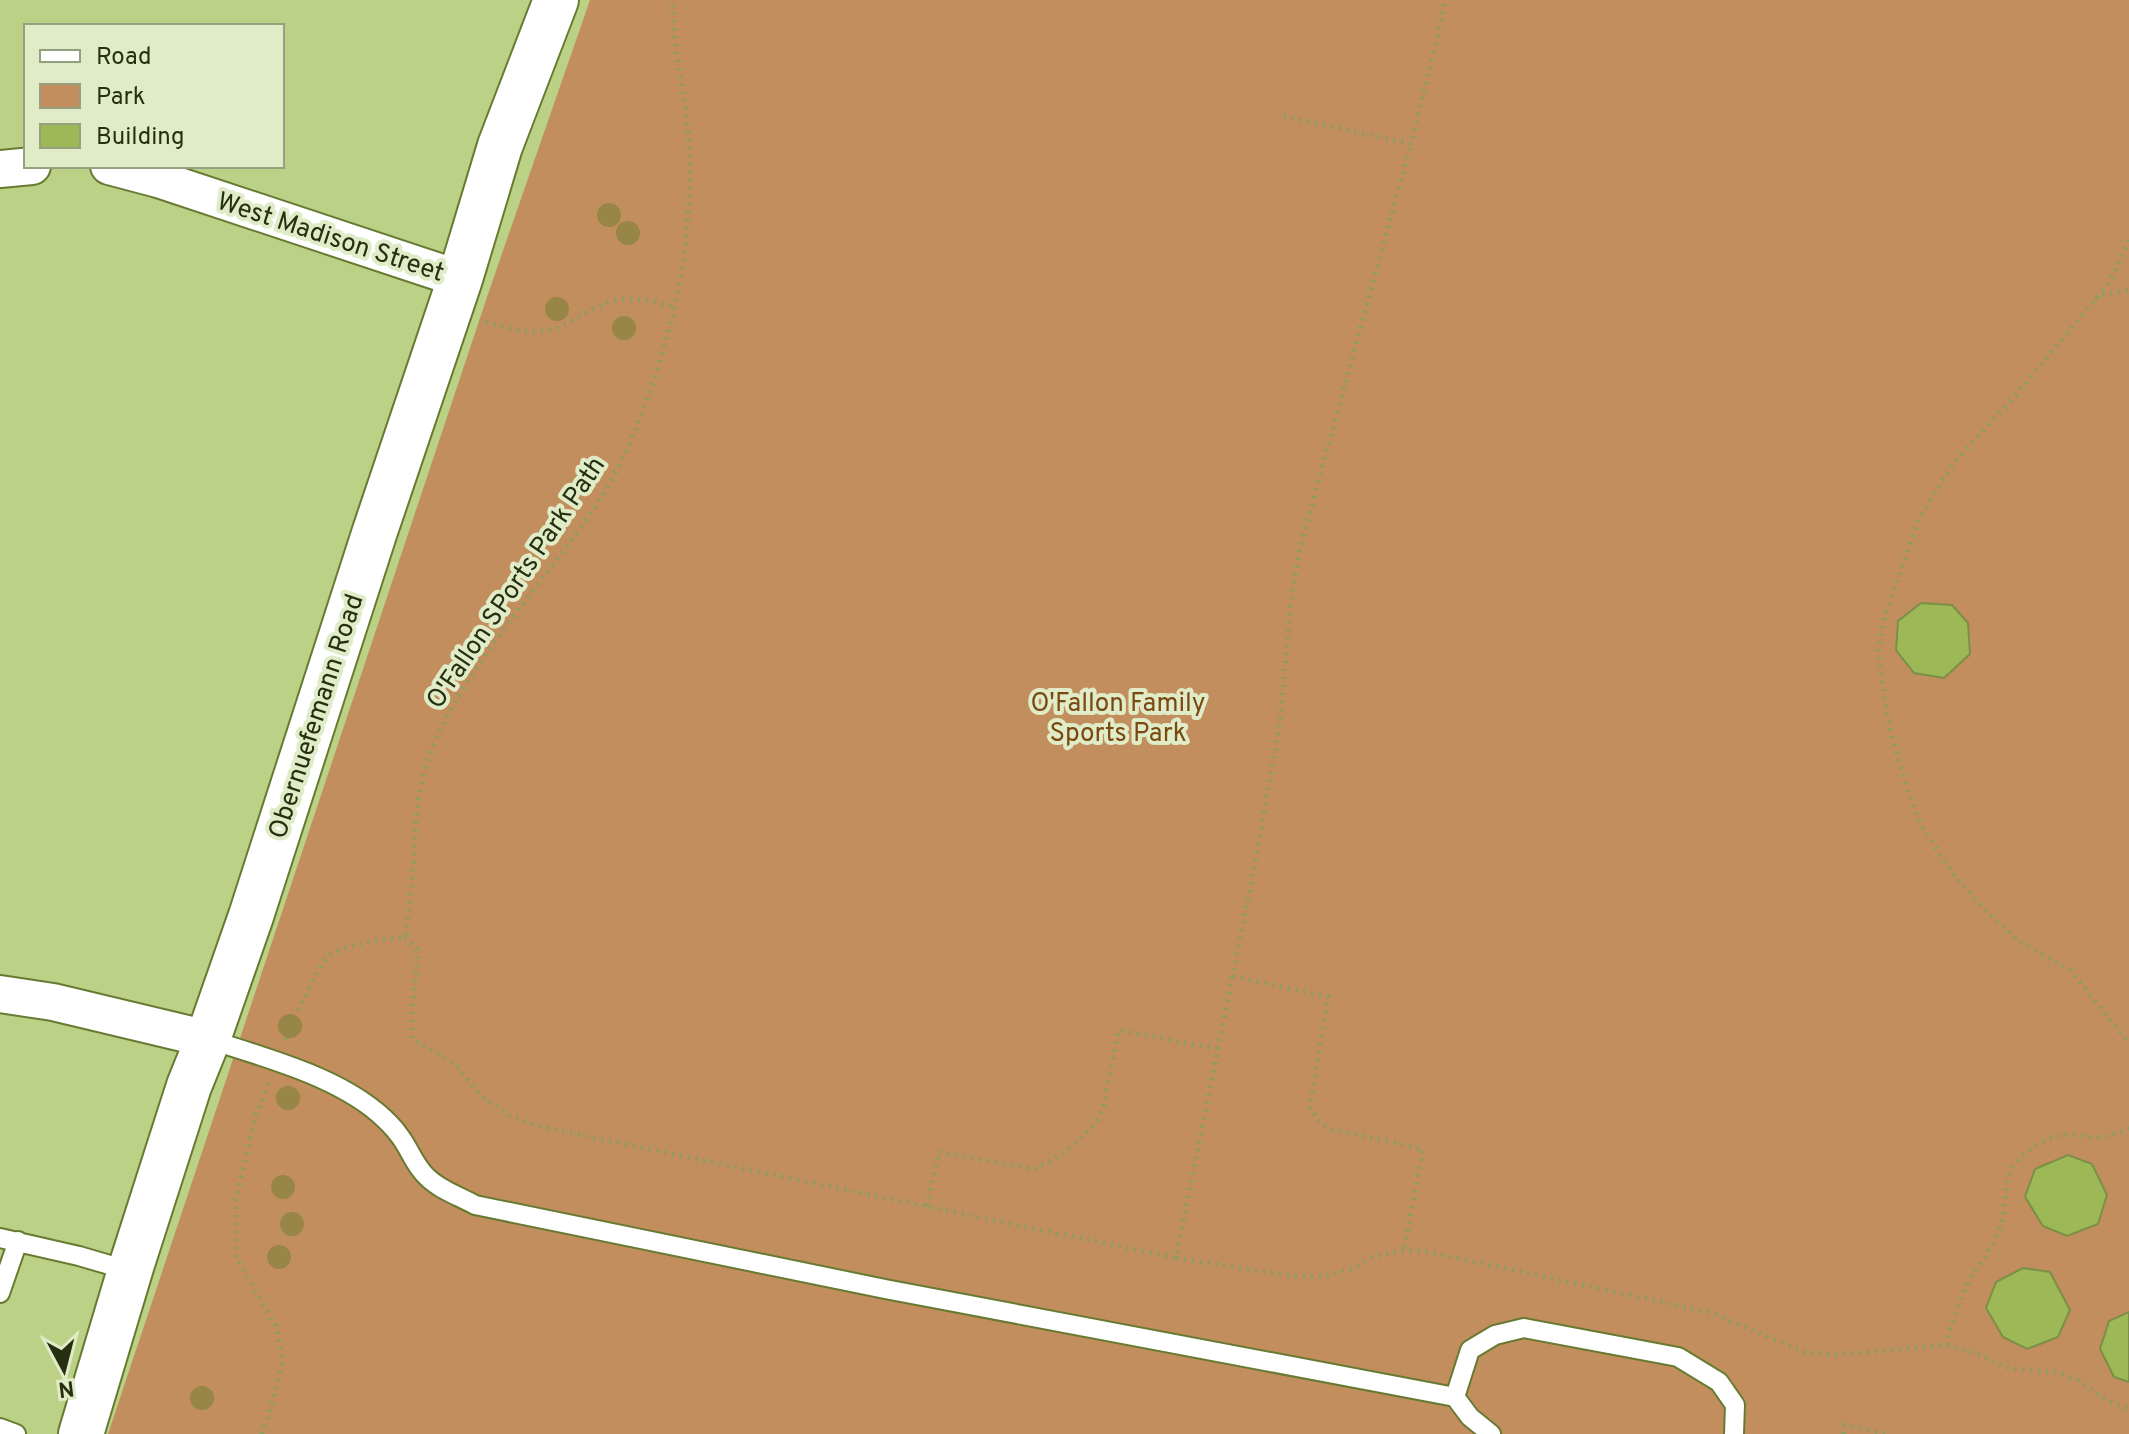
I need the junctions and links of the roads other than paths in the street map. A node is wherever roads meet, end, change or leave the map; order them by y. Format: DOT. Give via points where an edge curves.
graph roads {
  1 [pos="556,0"];
  2 [pos="24,167"];
  3 [pos="117,168"];
  4 [pos="0,169"];
  5 [pos="460,279"];
  6 [pos="0,994"];
  7 [pos="208,1039"];
  8 [pos="9,1239"];
  9 [pos="130,1271"];
  10 [pos="0,1293"];
  11 [pos="1455,1397"];
  12 [pos="0,1428"];
  13 [pos="16,1434"];
  14 [pos="81,1434"];
  15 [pos="1491,1434"];
  16 [pos="1734,1434"];
  1 -- 5 [label="street, Obernuefemann Road" via="500,146"];
  2 -- 4 [label="street"];
  3 -- 5 [label="street, West Madison Street"];
  5 -- 7 [label="street, Obernuefemann Road"];
  6 -- 7 [label="street"];
  7 -- 9 [label="street, Obernuefemann Road"];
  7 -- 11 [label="lane" via="345,1090 400,1136 427,1177 475,1205"];
  8 -- 9 [label="lane"];
  8 -- 10 [label="lane"];
  9 -- 14 [label="street, Obernuefemann Road"];
  11 -- 15 [label="lane"];
  11 -- 16 [label="lane" via="1470,1350 1495,1335 1524,1328 1678,1357 1719,1382 1735,1405"];
  12 -- 13 [label="lane"];
}
